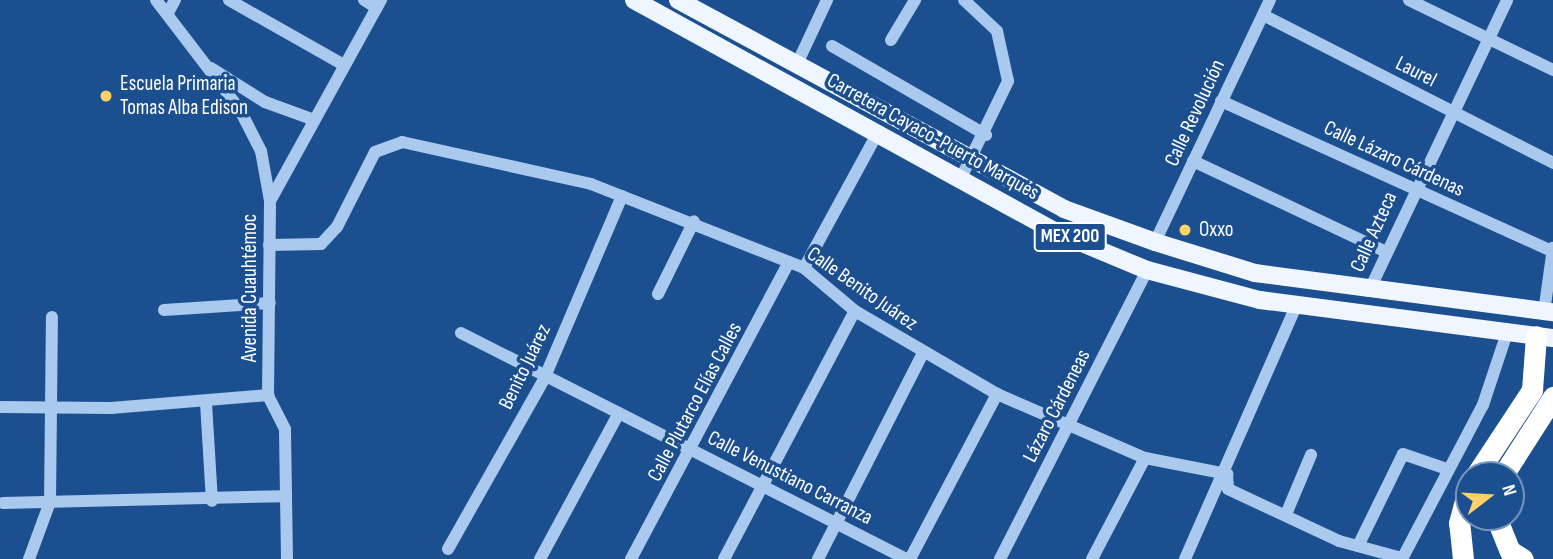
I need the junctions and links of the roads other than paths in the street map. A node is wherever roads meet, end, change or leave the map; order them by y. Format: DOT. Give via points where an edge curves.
graph roads {
  1 [pos="156,0"];
  2 [pos="175,0"];
  3 [pos="229,0"];
  4 [pos="364,0"];
  5 [pos="634,0"];
  6 [pos="678,0"];
  7 [pos="827,0"];
  8 [pos="915,0"];
  9 [pos="1270,0"];
  10 [pos="1409,0"];
  11 [pos="1507,0"];
  12 [pos="970,2"];
  13 [pos="379,4"];
  14 [pos="168,13"];
  15 [pos="1263,15"];
  16 [pos="1487,36"];
  17 [pos="891,40"];
  18 [pos="832,46"];
  19 [pos="204,64"];
  20 [pos="342,64"];
  21 [pos="797,64"];
  22 [pos="1553,70"];
  23 [pos="1222,101"];
  24 [pos="1451,111"];
  25 [pos="312,119"];
  26 [pos="877,132"];
  27 [pos="986,135"];
  28 [pos="974,160"];
  29 [pos="1193,161"];
  30 [pos="1553,163"];
  31 [pos="961,178"];
  32 [pos="1413,190"];
  33 [pos="622,196"];
  34 [pos="270,201"];
  35 [pos="694,221"];
  36 [pos="1154,242"];
  37 [pos="270,245"];
  38 [pos="1552,249"];
  39 [pos="1384,251"];
  40 [pos="789,262"];
  41 [pos="804,268"];
  42 [pos="1147,270"];
  43 [pos="1369,291"];
  44 [pos="658,294"];
  45 [pos="270,303"];
  46 [pos="1297,304"];
  47 [pos="164,310"];
  48 [pos="855,311"];
  49 [pos="1548,312"];
  50 [pos="52,317"];
  51 [pos="461,333"];
  52 [pos="1507,334"];
  53 [pos="1544,337"];
  54 [pos="922,355"];
  55 [pos="544,379"];
  56 [pos="996,394"];
  57 [pos="268,395"];
  58 [pos="1553,397"];
  59 [pos="206,403"];
  60 [pos="0,407"];
  61 [pos="54,407"];
  62 [pos="619,413"];
  63 [pos="1069,428"];
  64 [pos="694,450"];
  65 [pos="1311,455"];
  66 [pos="1145,458"];
  67 [pos="1485,461"];
  68 [pos="1512,461"];
  69 [pos="1447,469"];
  70 [pos="1227,474"];
  71 [pos="761,487"];
  72 [pos="284,496"];
  73 [pos="212,501"];
  74 [pos="50,502"];
  75 [pos="3,503"];
  76 [pos="1287,512"];
  77 [pos="837,522"];
  78 [pos="1460,531"];
  79 [pos="1502,531"];
  80 [pos="1358,546"];
  81 [pos="448,549"];
  82 [pos="29,559"];
  83 [pos="287,559"];
  84 [pos="540,559"];
  85 [pos="631,559"];
  86 [pos="724,559"];
  87 [pos="818,559"];
  88 [pos="908,559"];
  89 [pos="1000,559"];
  90 [pos="1092,559"];
  91 [pos="1185,559"];
  92 [pos="1402,559"];
  93 [pos="1463,559"];
  94 [pos="1523,559"];
  1 -- 14 [label="street"];
  2 -- 14 [label="street"];
  3 -- 20 [label="street"];
  4 -- 13 [label="street"];
  5 -- 26 [label="main road, Carretera Cayaco-Puerto Marqués / MEX 200"];
  6 -- 21 [label="main road, Carretera Cayaco-Puerto Marqués / MEX 200"];
  7 -- 21 [label="street"];
  8 -- 17 [label="street"];
  9 -- 15 [label="street, Calle Revolución"];
  10 -- 16 [label="street"];
  11 -- 16 [label="street, Calle Azteca"];
  12 -- 27 [label="street" via="997,32 1007,55 1008,81"];
  13 -- 20 [label="street, Avenida Cuauhtémoc"];
  14 -- 19 [label="street"];
  15 -- 23 [label="street, Calle Revolución"];
  15 -- 24 [label="street, Laurel"];
  16 -- 22 [label="street"];
  16 -- 24 [label="street, Calle Azteca"];
  18 -- 27 [label="street"];
  19 -- 25 [label="street" via="265,102"];
  19 -- 34 [label="street" via="261,152"];
  20 -- 25 [label="street, Avenida Cuauhtémoc"];
  21 -- 28 [label="main road, Carretera Cayaco-Puerto Marqués / MEX 200"];
  23 -- 29 [label="street, Calle Revolución"];
  23 -- 32 [label="street, Calle Lázaro Cárdenas"];
  24 -- 30 [label="street, Laurel"];
  24 -- 32 [label="street, Calle Azteca"];
  25 -- 34 [label="street, Avenida Cuauhtémoc"];
  26 -- 31 [label="main road, Carretera Cayaco-Puerto Marqués / MEX 200"];
  26 -- 41 [label="street"];
  27 -- 28 [label="street"];
  28 -- 31 [label="street"];
  28 -- 36 [label="main road, Carretera Cayaco-Puerto Marqués / MEX 200" via="1064,209"];
  29 -- 36 [label="street, Calle Revolución"];
  29 -- 39 [label="street"];
  31 -- 42 [label="main road, Carretera Cayaco-Puerto Marqués / MEX 200" via="1058,233"];
  32 -- 38 [label="street, Calle Lázaro Cárdenas"];
  32 -- 39 [label="street, Calle Azteca"];
  33 -- 35 [label="street, Calle Benito Juárez"];
  33 -- 37 [label="street, Calle Benito Juárez" via="402,142 383,146 321,244"];
  33 -- 55 [label="street, Benito Juárez"];
  34 -- 37 [label="street, Avenida Cuauhtémoc"];
  35 -- 40 [label="street, Calle Benito Juárez"];
  35 -- 44 [label="street"];
  36 -- 43 [label="main road, Carretera Cayaco-Puerto Marqués / MEX 200" via="1255,273"];
  37 -- 45 [label="street, Avenida Cuauhtémoc"];
  38 -- 49 [label="street"];
  39 -- 43 [label="street, Calle Azteca"];
  40 -- 41 [label="street, Calle Benito Juárez"];
  40 -- 64 [label="street, Calle Plutarco Elías Calles"];
  41 -- 48 [label="street, Calle Benito Juárez"];
  42 -- 46 [label="main road, Carretera Cayaco-Puerto Marqués / MEX 200"];
  42 -- 63 [label="street, Lázaro Cárdeneas"];
  43 -- 49 [label="main road, Carretera Cayaco-Puerto Marqués / MEX 200"];
  45 -- 47 [label="street"];
  45 -- 57 [label="street, Avenida Cuauhtémoc"];
  46 -- 52 [label="main road, Carretera Cayaco-Puerto Marqués / MEX 200"];
  46 -- 70 [label="street"];
  48 -- 54 [label="street, Calle Benito Juárez"];
  48 -- 71 [label="street"];
  50 -- 61 [label="street"];
  51 -- 55 [label="street, Calle Venustiano Carranza"];
  52 -- 53 [label="main road, Carretera Cayaco-Puerto Marqués / MEX 200"];
  52 -- 69 [label="street" via="1483,405"];
  53 -- 67 [label="highway" via="1532,390"];
  54 -- 56 [label="street, Calle Benito Juárez"];
  54 -- 77 [label="street"];
  55 -- 62 [label="street, Calle Venustiano Carranza"];
  55 -- 81 [label="street, Benito Juárez"];
  56 -- 63 [label="street, Calle Benito Juárez"];
  56 -- 88 [label="street"];
  57 -- 59 [label="street"];
  57 -- 72 [label="street, Avenida Cuauhtémoc" via="285,429"];
  58 -- 68 [label="highway"];
  59 -- 61 [label="street"];
  59 -- 73 [label="street"];
  60 -- 61 [label="street"];
  61 -- 74 [label="street"];
  62 -- 64 [label="street, Calle Venustiano Carranza"];
  62 -- 84 [label="street"];
  63 -- 66 [label="street, Calle Benito Juárez"];
  63 -- 89 [label="street, Lázaro Cárdeneas"];
  64 -- 71 [label="street, Calle Venustiano Carranza"];
  64 -- 85 [label="street, Calle Plutarco Elías Calles"];
  65 -- 76 [label="street"];
  66 -- 70 [label="street, Calle Benito Juárez"];
  66 -- 90 [label="street"];
  69 -- 80 [label="street" via="1403,454"];
  69 -- 92 [label="street"];
  70 -- 76 [label="street" via="1228,489"];
  70 -- 91 [label="street"];
  71 -- 77 [label="street, Calle Venustiano Carranza"];
  71 -- 86 [label="street"];
  72 -- 73 [label="street"];
  72 -- 83 [label="street, Avenida Cuauhtémoc"];
  73 -- 74 [label="street"];
  74 -- 75 [label="street"];
  74 -- 82 [label="street"];
  76 -- 80 [label="street"];
  77 -- 87 [label="street"];
  77 -- 88 [label="street, Calle Venustiano Carranza"];
  78 -- 93 [label="highway"];
  79 -- 94 [label="highway" via="1510,551"];
  80 -- 92 [label="street"];
}
